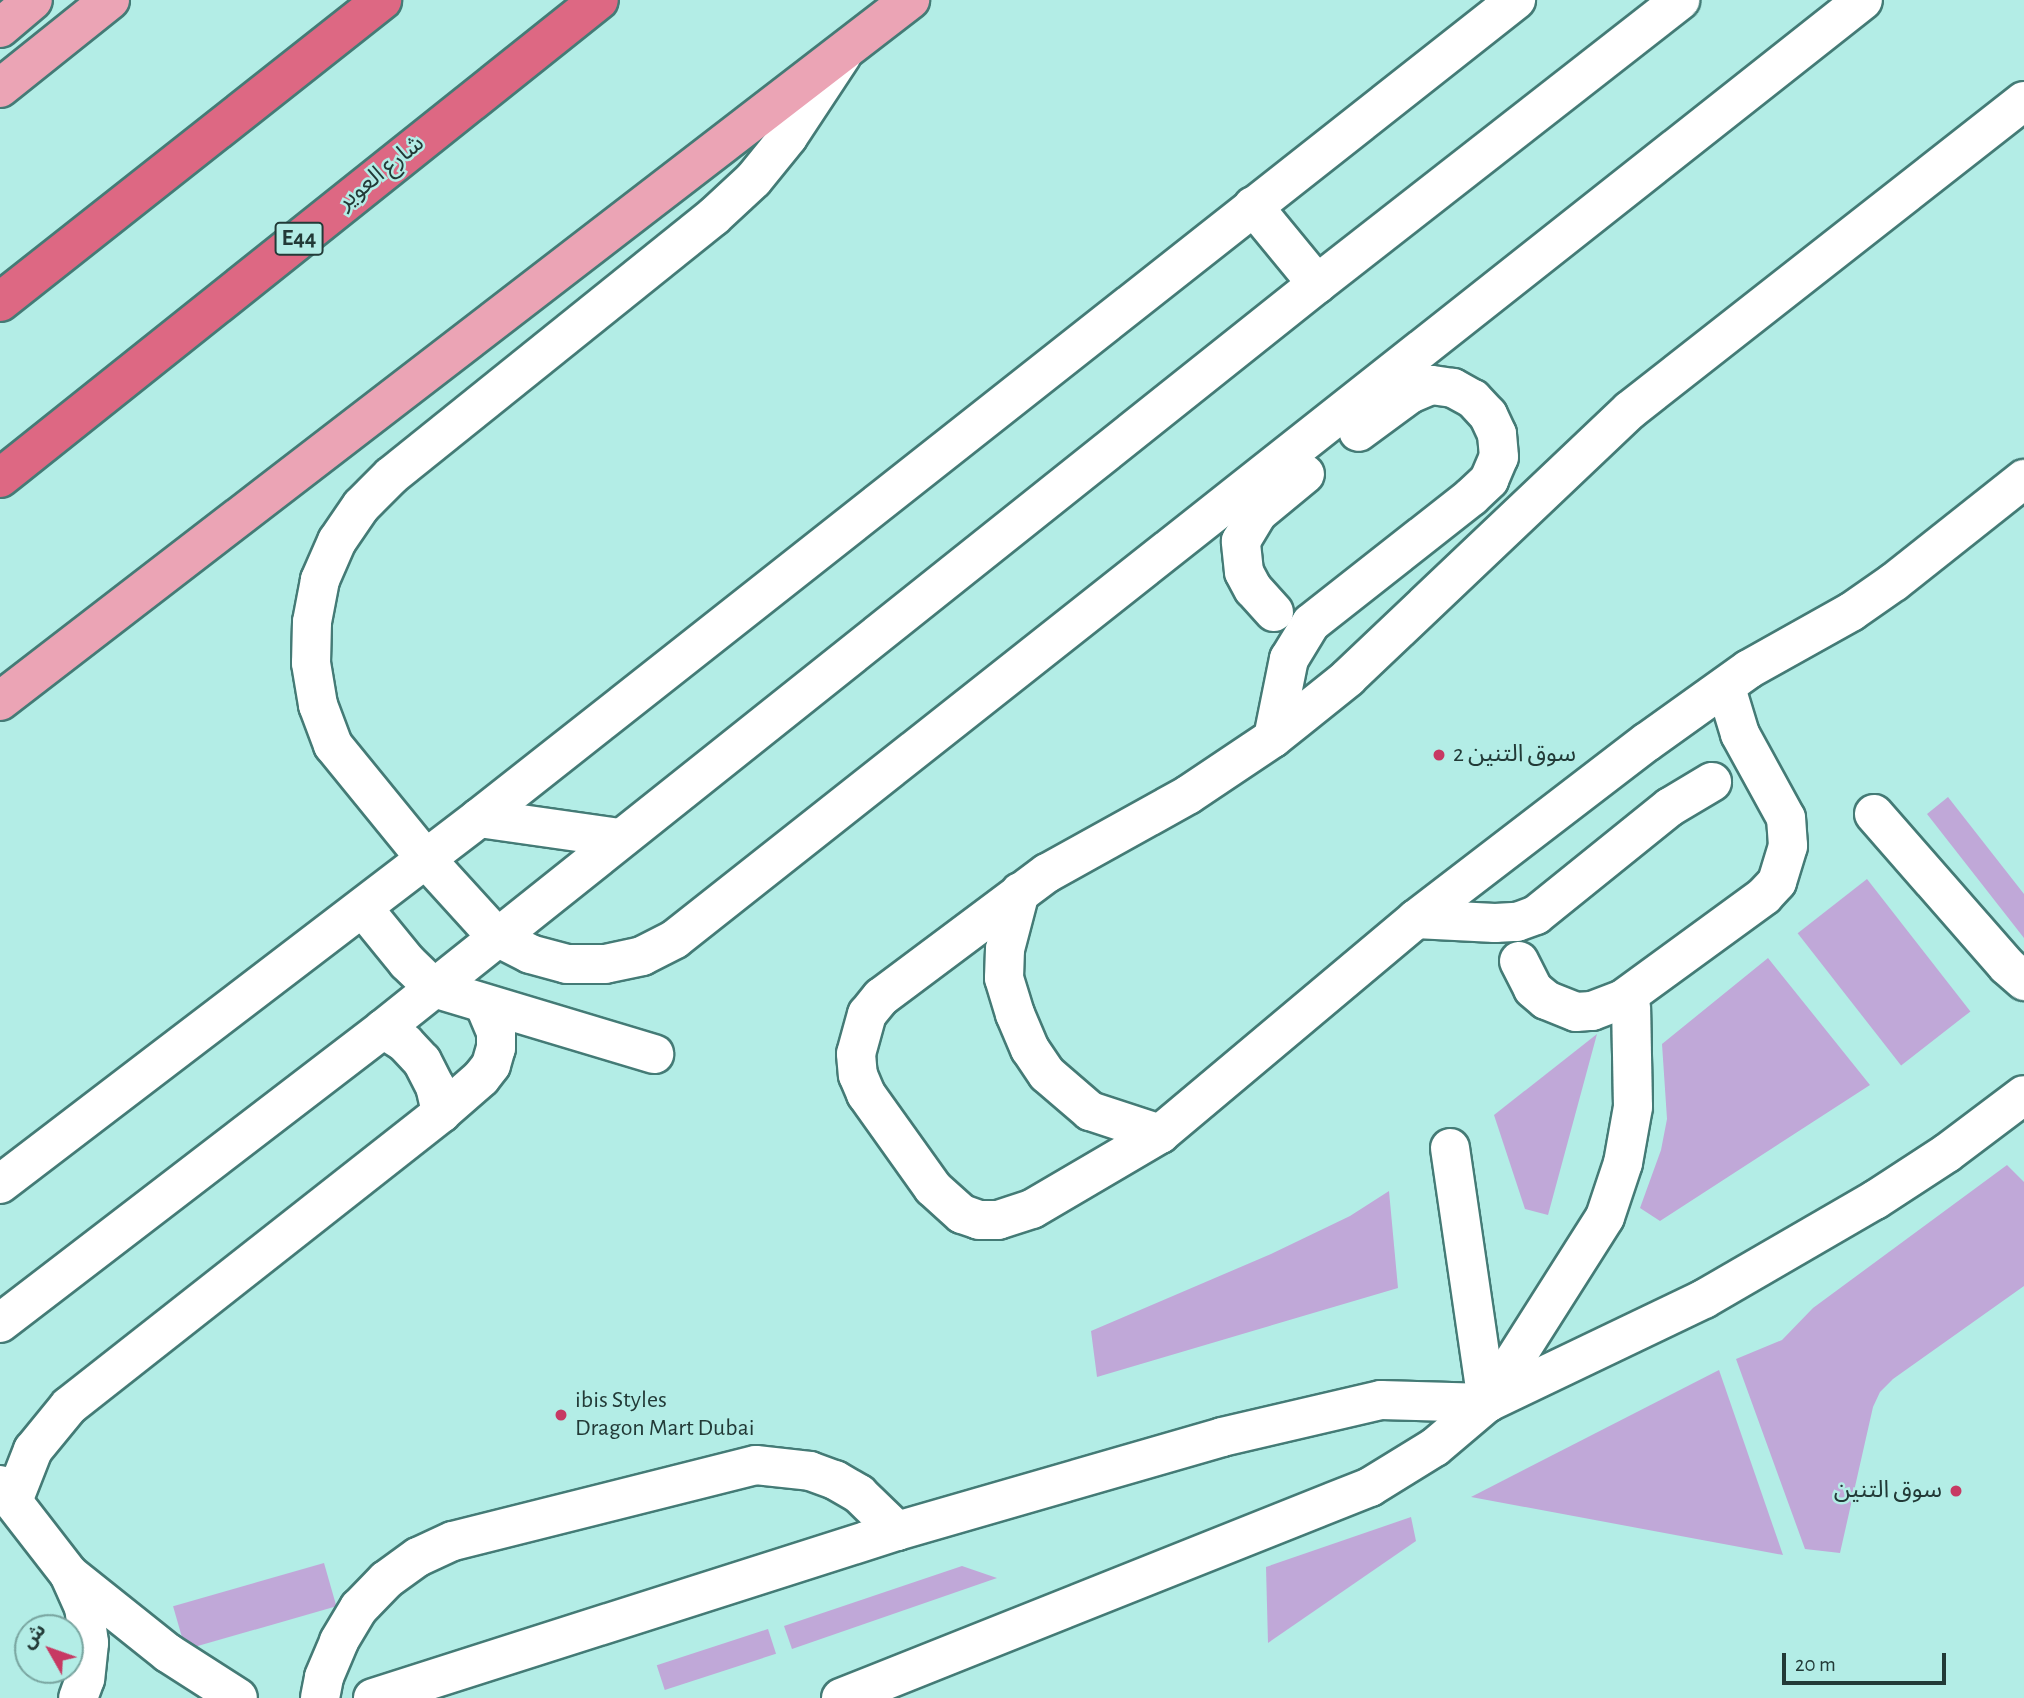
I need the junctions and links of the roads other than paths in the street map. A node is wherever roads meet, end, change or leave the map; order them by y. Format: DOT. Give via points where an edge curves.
graph roads {
  1 [pos="33,0"];
  2 [pos="110,0"];
  3 [pos="382,0"];
  4 [pos="599,0"];
  5 [pos="910,0"];
  6 [pos="1516,0"];
  7 [pos="1681,0"];
  8 [pos="1863,0"];
  9 [pos="0,28"];
  10 [pos="845,51"];
  11 [pos="0,88"];
  12 [pos="2024,101"];
  13 [pos="1254,206"];
  14 [pos="1317,284"];
  15 [pos="0,302"];
  16 [pos="0,478"];
  17 [pos="2024,479"];
  18 [pos="1274,612"];
  19 [pos="1726,688"];
  20 [pos="0,701"];
  21 [pos="1273,738"];
  22 [pos="1712,782"];
  23 [pos="1874,814"];
  24 [pos="479,818"];
  25 [pos="620,838"];
  26 [pos="425,858"];
  27 [pos="1020,892"];
  28 [pos="363,908"];
  29 [pos="1416,919"];
  30 [pos="497,937"];
  31 [pos="1518,961"];
  32 [pos="2024,981"];
  33 [pos="434,988"];
  34 [pos="484,1004"];
  35 [pos="1631,1007"];
  36 [pos="383,1029"];
  37 [pos="654,1054"];
  38 [pos="2024,1096"];
  39 [pos="441,1113"];
  40 [pos="1160,1134"];
  41 [pos="1450,1148"];
  42 [pos="0,1184"];
  43 [pos="0,1324"];
  44 [pos="1487,1403"];
  45 [pos="4,1494"];
  46 [pos="897,1531"];
  47 [pos="69,1574"];
  48 [pos="78,1698"];
  49 [pos="238,1698"];
  50 [pos="320,1698"];
  51 [pos="373,1698"];
  52 [pos="841,1698"];
  1 -- 9 [label="main road"];
  2 -- 11 [label="main road"];
  3 -- 15 [label="highway"];
  4 -- 16 [label="highway, شارع العوير / E44"];
  5 -- 10 [label="main road"];
  6 -- 13 [label="street"];
  7 -- 14 [label="street"];
  8 -- 30 [label="street" via="675,939 642,956 567,964 530,954"];
  10 -- 20 [label="main road"];
  10 -- 26 [label="street" via="788,137 753,180 391,477 361,506 337,541 320,580 312,622 311,663 318,705 333,745"];
  12 -- 21 [label="street" via="1630,410 1348,678"];
  13 -- 14 [label="street"];
  13 -- 24 [label="street"];
  14 -- 25 [label="street"];
  17 -- 19 [label="street" via="1851,612 1749,669"];
  18 -- 21 [label="street" via="1252,589 1240,556 1241,541 1258,513 1410,394 1431,386 1453,388 1473,398 1497,434 1499,457 1489,480 1311,622 1289,659"];
  19 -- 29 [label="street" via="1647,742"];
  19 -- 31 [label="street" via="1740,734 1786,818 1788,846 1777,882 1764,896 1608,1006 1576,1012 1561,1008 1533,989"];
  21 -- 27 [label="street" via="1188,795"];
  22 -- 29 [label="street" via="1670,807 1536,915 1506,923"];
  23 -- 32 [label="street"];
  24 -- 25 [label="street"];
  24 -- 26 [label="street"];
  25 -- 30 [label="street"];
  26 -- 28 [label="street"];
  26 -- 30 [label="street"];
  27 -- 40 [label="street" via="1005,949 1004,978 1030,1049 1047,1074 1090,1111"];
  27 -- 40 [label="street" via="881,998 867,1014 856,1054 866,1094 933,1188 962,1214 979,1220 1015,1217 1032,1209"];
  28 -- 33 [label="street"];
  28 -- 42 [label="street"];
  29 -- 40 [label="street"];
  30 -- 33 [label="street"];
  33 -- 34 [label="street"];
  33 -- 36 [label="street"];
  34 -- 37 [label="street"];
  34 -- 39 [label="street" via="496,1032 491,1065"];
  35 -- 44 [label="street" via="1633,1107 1623,1163 1605,1217"];
  36 -- 39 [label="street" via="422,1061 435,1086"];
  36 -- 43 [label="street"];
  38 -- 44 [label="street" via="1875,1200 1704,1299"];
  39 -- 45 [label="street" via="69,1406"];
  41 -- 44 [label="street"];
  44 -- 46 [label="street" via="1413,1399 1340,1407"];
  44 -- 52 [label="street" via="1435,1447 1370,1486"];
  45 -- 47 [label="street"];
  46 -- 50 [label="street" via="859,1493 835,1480 810,1471 757,1465 453,1541 418,1557 386,1580 359,1608 338,1641"];
  46 -- 51 [label="street"];
  47 -- 48 [label="street" via="84,1607 89,1643"];
  47 -- 49 [label="street" via="168,1653"];
}
